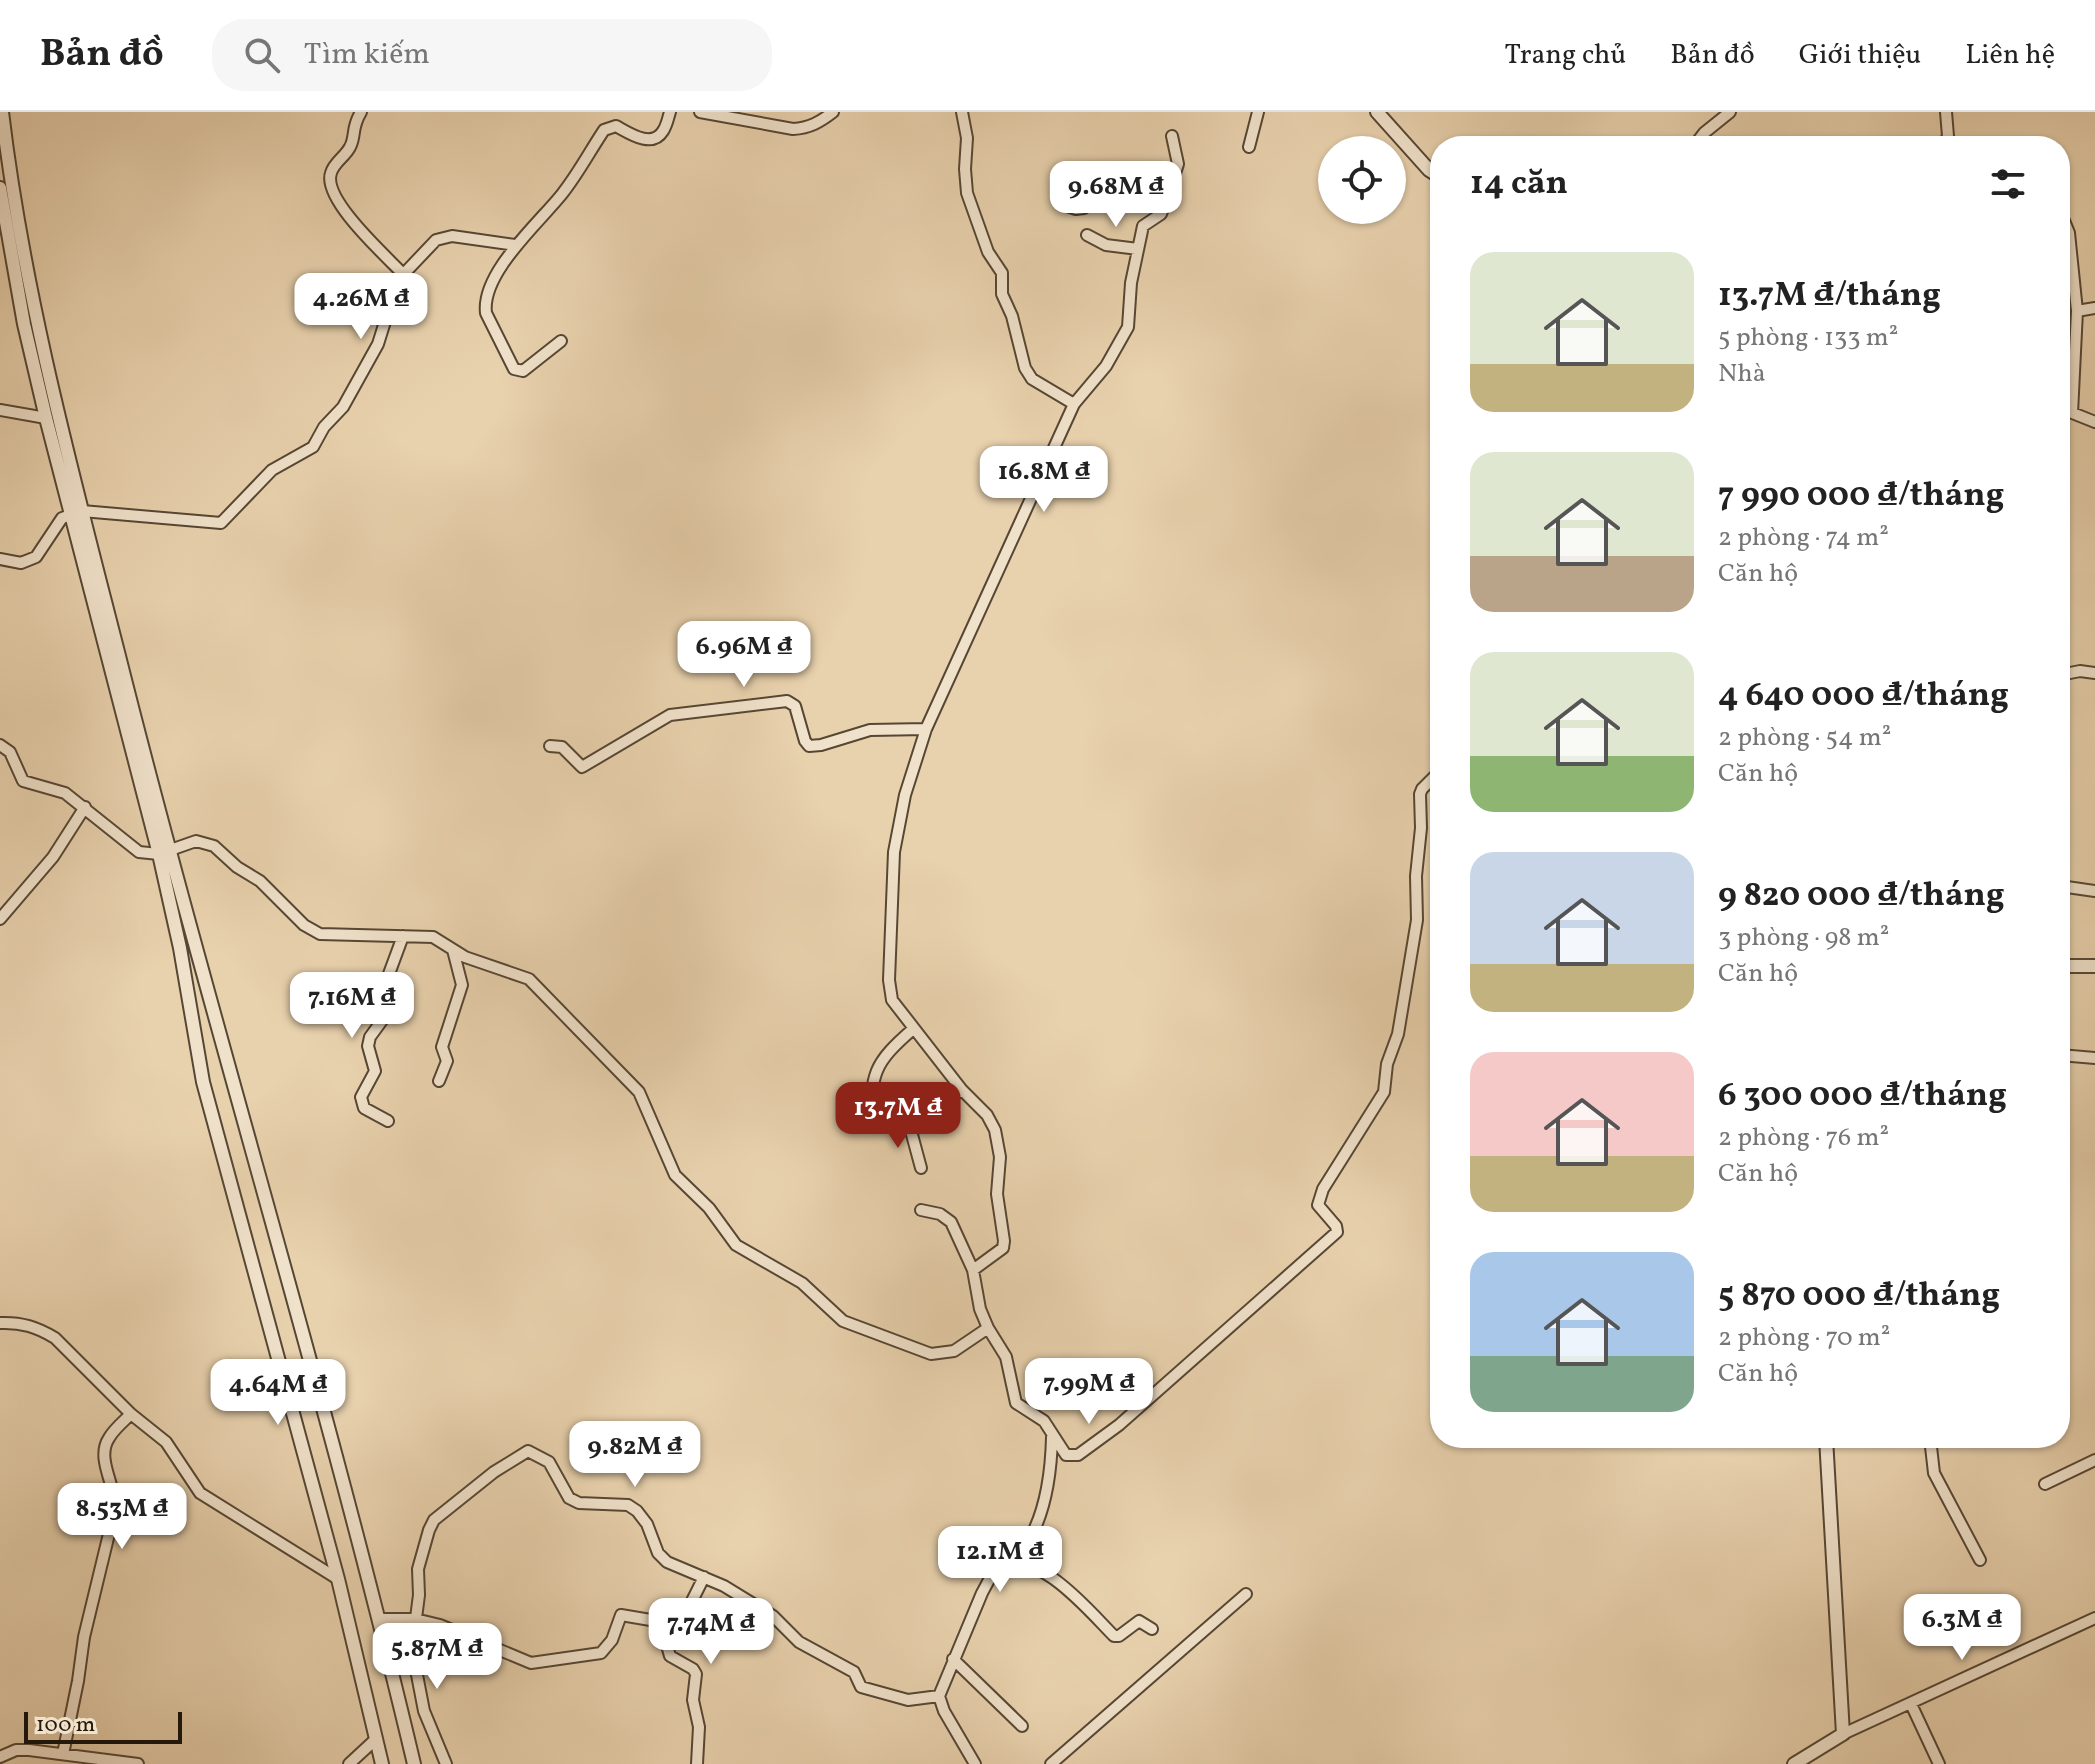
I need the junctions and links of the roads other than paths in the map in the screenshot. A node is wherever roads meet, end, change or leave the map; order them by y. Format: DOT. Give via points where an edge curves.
graph roads {
  1 [pos="2,112"];
  2 [pos="361,112"];
  3 [pos="670,112"];
  4 [pos="700,112"];
  5 [pos="833,112"];
  6 [pos="962,112"];
  7 [pos="1258,112"];
  8 [pos="1377,112"];
  9 [pos="1730,112"];
  10 [pos="1946,112"];
  11 [pos="1172,136"];
  12 [pos="1702,136"];
  13 [pos="1948,136"];
  14 [pos="1249,147"];
  15 [pos="1430,171"];
  16 [pos="0,188"];
  17 [pos="1165,204"];
  18 [pos="1064,205"];
  19 [pos="1087,235"];
  20 [pos="2070,243"];
  21 [pos="515,245"];
  22 [pos="1138,249"];
  23 [pos="402,273"];
  24 [pos="2095,308"];
  25 [pos="2077,311"];
  26 [pos="561,341"];
  27 [pos="1074,404"];
  28 [pos="0,410"];
  29 [pos="2072,413"];
  30 [pos="46,418"];
  31 [pos="2095,422"];
  32 [pos="76,513"];
  33 [pos="0,559"];
  34 [pos="2070,673"];
  35 [pos="2095,673"];
  36 [pos="926,729"];
  37 [pos="0,745"];
  38 [pos="550,746"];
  39 [pos="1430,781"];
  40 [pos="85,807"];
  41 [pos="164,852"];
  42 [pos="2070,887"];
  43 [pos="2095,891"];
  44 [pos="0,919"];
  45 [pos="403,936"];
  46 [pos="453,950"];
  47 [pos="2070,966"];
  48 [pos="2095,966"];
  49 [pos="913,1029"];
  50 [pos="2070,1056"];
  51 [pos="2095,1058"];
  52 [pos="439,1081"];
  53 [pos="962,1090"];
  54 [pos="388,1121"];
  55 [pos="871,1126"];
  56 [pos="921,1168"];
  57 [pos="921,1210"];
  58 [pos="973,1270"];
  59 [pos="0,1323"];
  60 [pos="988,1328"];
  61 [pos="131,1414"];
  62 [pos="1053,1437"];
  63 [pos="1827,1448"];
  64 [pos="1931,1448"];
  65 [pos="2095,1460"];
  66 [pos="2045,1484"];
  67 [pos="1980,1560"];
  68 [pos="1013,1561"];
  69 [pos="704,1577"];
  70 [pos="338,1579"];
  71 [pos="1246,1594"];
  72 [pos="2095,1618"];
  73 [pos="379,1619"];
  74 [pos="415,1619"];
  75 [pos="680,1625"];
  76 [pos="1152,1629"];
  77 [pos="953,1659"];
  78 [pos="939,1696"];
  79 [pos="1911,1704"];
  80 [pos="1022,1726"];
  81 [pos="1843,1734"];
  82 [pos="376,1739"];
  83 [pos="63,1754"];
  84 [pos="0,1757"];
  85 [pos="138,1764"];
  86 [pos="349,1764"];
  87 [pos="382,1764"];
  88 [pos="414,1764"];
  89 [pos="446,1764"];
  90 [pos="697,1764"];
  91 [pos="975,1764"];
  92 [pos="1052,1764"];
  93 [pos="1794,1764"];
  94 [pos="1939,1764"];
  1 -- 32 [label="street"];
  2 -- 23 [label="street" via="350,148 331,173 332,189 364,234"];
  3 -- 21 [label="street" via="665,129 650,139 616,126 607,128 560,196"];
  4 -- 5 [label="street" via="793,129 818,123"];
  6 -- 27 [label="street" via="967,193 988,252 1002,273 1002,294 1025,368 1032,379"];
  7 -- 14 [label="street"];
  8 -- 15 [label="street"];
  9 -- 12 [label="street"];
  10 -- 13 [label="street"];
  11 -- 17 [label="street" via="1178,164"];
  16 -- 30 [label="street"];
  17 -- 18 [label="street" via="1101,187 1084,208"];
  17 -- 22 [label="street" via="1143,226"];
  19 -- 22 [label="street" via="1106,245"];
  20 -- 25 [label="street"];
  21 -- 23 [label="street" via="444,237"];
  21 -- 26 [label="street" via="484,302 490,323 518,371"];
  22 -- 27 [label="street" via="1125,334"];
  23 -- 32 [label="street" via="378,344 343,407 309,451 272,470 221,523"];
  24 -- 25 [label="street"];
  25 -- 29 [label="street"];
  27 -- 36 [label="street"];
  28 -- 30 [label="street"];
  29 -- 31 [label="street"];
  30 -- 32 [label="street"];
  32 -- 33 [label="street" via="62,518 36,557 21,563"];
  32 -- 41 [label="street"];
  34 -- 35 [label="street"];
  36 -- 38 [label="street" via="870,730 815,747 805,741 795,706 787,701 670,715 582,767 562,747"];
  36 -- 49 [label="street" via="902,806 893,864 890,991"];
  37 -- 40 [label="street" via="10,752 23,781 59,790"];
  39 -- 62 [label="street" via="1420,794 1417,920 1384,1092 1318,1205 1337,1232 1119,1425 1078,1455 1066,1455"];
  40 -- 41 [label="street" via="130,846 150,855"];
  40 -- 44 [label="street" via="53,857"];
  41 -- 45 [label="street" via="196,841 214,846 320,934"];
  41 -- 70 [label="street" via="203,1082"];
  41 -- 73 [label="street" via="232,1072"];
  42 -- 43 [label="street"];
  45 -- 46 [label="street" via="433,937"];
  45 -- 54 [label="street" via="386,982 387,1010 369,1042 375,1071 361,1097 364,1108"];
  46 -- 52 [label="street" via="462,985 442,1047 447,1061"];
  46 -- 60 [label="street" via="529,979 633,1084 675,1175 736,1245 802,1283 843,1321 931,1354 954,1351"];
  47 -- 48 [label="street"];
  49 -- 53 [label="street"];
  49 -- 55 [label="street" via="878,1065"];
  50 -- 51 [label="street"];
  53 -- 56 [label="street" via="913,1120"];
  53 -- 58 [label="street" via="992,1122 1000,1157 997,1194 1003,1248"];
  57 -- 58 [label="street" via="951,1222"];
  58 -- 60 [label="street"];
  59 -- 61 [label="street" via="23,1323 55,1338"];
  60 -- 62 [label="street" via="1006,1357 1016,1403 1040,1416"];
  61 -- 70 [label="street" via="166,1442 207,1498"];
  61 -- 83 [label="street" via="104,1449 115,1509"];
  62 -- 68 [label="street" via="1050,1484 1032,1535"];
  63 -- 81 [label="street"];
  64 -- 67 [label="street" via="1934,1473"];
  65 -- 66 [label="street"];
  68 -- 76 [label="street" via="1053,1579 1114,1636 1139,1621"];
  68 -- 77 [label="street" via="994,1569"];
  69 -- 74 [label="street" via="662,1558 637,1511 628,1505 573,1501 549,1462 528,1451 431,1524 418,1569"];
  69 -- 75 [label="street"];
  69 -- 78 [label="street" via="773,1616 799,1642 854,1672 861,1687 908,1700"];
  70 -- 82 [label="street"];
  71 -- 92 [label="street"];
  72 -- 79 [label="street"];
  73 -- 74 [label="street"];
  73 -- 88 [label="street"];
  74 -- 75 [label="street" via="531,1663 601,1653 621,1615"];
  74 -- 89 [label="street" via="412,1649 424,1711"];
  75 -- 90 [label="street" via="668,1652 696,1674"];
  77 -- 78 [label="street"];
  77 -- 80 [label="street"];
  78 -- 91 [label="street"];
  79 -- 81 [label="street"];
  79 -- 94 [label="street"];
  81 -- 93 [label="street"];
  82 -- 86 [label="street"];
  82 -- 87 [label="street"];
  83 -- 84 [label="street" via="16,1750"];
  83 -- 85 [label="street"];
}
